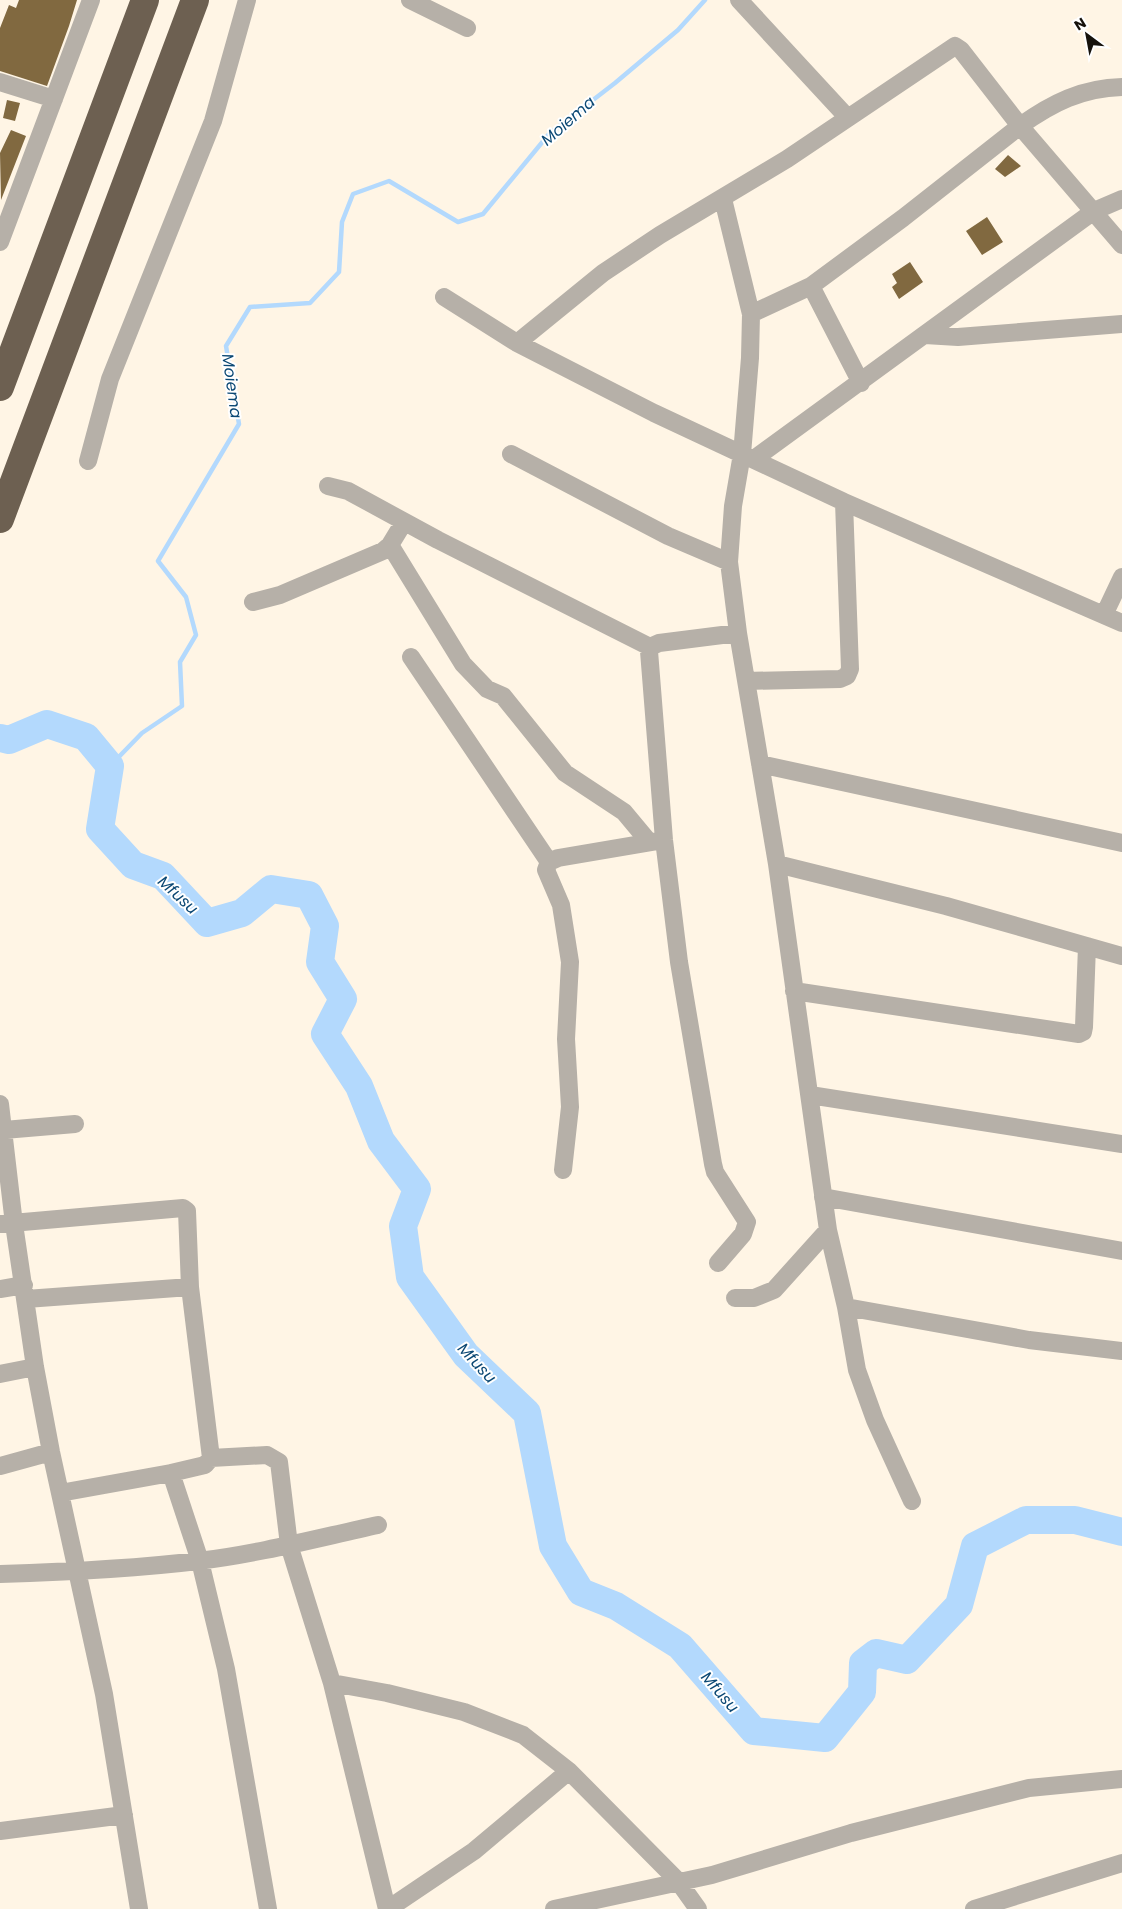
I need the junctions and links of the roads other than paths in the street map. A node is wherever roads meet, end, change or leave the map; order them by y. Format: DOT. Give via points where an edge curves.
graph roads {
  1 [pos="91,0"];
  2 [pos="133,0"];
  3 [pos="145,0"];
  4 [pos="195,0"];
  5 [pos="247,0"];
  6 [pos="410,0"];
  7 [pos="739,0"];
  8 [pos="435,5"];
  9 [pos="467,28"];
  10 [pos="132,35"];
  11 [pos="0,82"];
  12 [pos="1122,87"];
  13 [pos="54,99"];
  14 [pos="848,118"];
  15 [pos="1020,126"];
  16 [pos="723,198"];
  17 [pos="1122,199"];
  18 [pos="1094,211"];
  19 [pos="0,242"];
  20 [pos="1122,245"];
  21 [pos="811,286"];
  22 [pos="444,297"];
  23 [pos="751,314"];
  24 [pos="1122,324"];
  25 [pos="925,334"];
  26 [pos="517,344"];
  27 [pos="861,383"];
  28 [pos="0,387"];
  29 [pos="511,454"];
  30 [pos="748,457"];
  31 [pos="88,461"];
  32 [pos="328,486"];
  33 [pos="844,502"];
  34 [pos="0,519"];
  35 [pos="404,522"];
  36 [pos="390,546"];
  37 [pos="728,562"];
  38 [pos="1122,577"];
  39 [pos="253,602"];
  40 [pos="1104,615"];
  41 [pos="1122,623"];
  42 [pos="738,633"];
  43 [pos="650,647"];
  44 [pos="411,657"];
  45 [pos="746,681"];
  46 [pos="760,764"];
  47 [pos="657,841"];
  48 [pos="1122,843"];
  49 [pos="549,862"];
  50 [pos="776,864"];
  51 [pos="1087,946"];
  52 [pos="1122,956"];
  53 [pos="794,991"];
  54 [pos="810,1094"];
  55 [pos="0,1104"];
  56 [pos="75,1124"];
  57 [pos="4,1130"];
  58 [pos="1122,1144"];
  59 [pos="563,1170"];
  60 [pos="823,1197"];
  61 [pos="7,1224"];
  62 [pos="828,1230"];
  63 [pos="1122,1251"];
  64 [pos="718,1263"];
  65 [pos="190,1287"];
  66 [pos="0,1289"];
  67 [pos="25,1292"];
  68 [pos="735,1298"];
  69 [pos="846,1307"];
  70 [pos="1122,1351"];
  71 [pos="35,1367"];
  72 [pos="0,1374"];
  73 [pos="51,1452"];
  74 [pos="211,1458"];
  75 [pos="0,1466"];
  76 [pos="171,1473"];
  77 [pos="60,1493"];
  78 [pos="912,1501"];
  79 [pos="378,1525"];
  80 [pos="290,1545"];
  81 [pos="200,1561"];
  82 [pos="77,1572"];
  83 [pos="0,1574"];
  84 [pos="332,1683"];
  85 [pos="568,1771"];
  86 [pos="1122,1779"];
  87 [pos="124,1815"];
  88 [pos="0,1831"];
  89 [pos="1122,1863"];
  90 [pos="678,1881"];
  91 [pos="139,1909"];
  92 [pos="268,1909"];
  93 [pos="387,1909"];
  94 [pos="554,1909"];
  95 [pos="698,1909"];
  96 [pos="974,1909"];
  1 -- 13 [label="street"];
  2 -- 10 [label="highway"];
  3 -- 10 [label="highway"];
  4 -- 34 [label="highway"];
  5 -- 31 [label="street" via="213,122 110,379"];
  6 -- 8 [label="street"];
  7 -- 14 [label="street"];
  8 -- 9 [label="street"];
  10 -- 28 [label="highway"];
  11 -- 13 [label="street"];
  12 -- 15 [label="street" via="1101,87 1078,93 1046,107"];
  13 -- 19 [label="street"];
  14 -- 15 [label="street" via="955,46"];
  14 -- 16 [label="street"];
  15 -- 18 [label="street"];
  15 -- 21 [label="street"];
  16 -- 23 [label="street"];
  16 -- 26 [label="street" via="603,274"];
  17 -- 18 [label="street"];
  18 -- 20 [label="street"];
  18 -- 25 [label="street"];
  21 -- 23 [label="street"];
  21 -- 27 [label="street"];
  22 -- 26 [label="street"];
  23 -- 30 [label="street"];
  24 -- 25 [label="street" via="958,337"];
  25 -- 27 [label="street"];
  26 -- 30 [label="street"];
  27 -- 30 [label="street"];
  29 -- 37 [label="street" via="668,536"];
  30 -- 33 [label="street"];
  30 -- 37 [label="street" via="733,506"];
  32 -- 35 [label="street" via="348,491"];
  33 -- 40 [label="street"];
  33 -- 45 [label="street" via="850,669 847,676 840,679"];
  35 -- 36 [label="street"];
  35 -- 43 [label="street"];
  36 -- 39 [label="street" via="280,595"];
  36 -- 47 [label="street" via="463,664 487,690 503,696 565,773 624,812"];
  37 -- 42 [label="street"];
  38 -- 40 [label="street"];
  40 -- 41 [label="street"];
  42 -- 43 [label="street"];
  42 -- 45 [label="street"];
  43 -- 47 [label="street"];
  44 -- 49 [label="street"];
  45 -- 46 [label="street"];
  46 -- 48 [label="street"];
  46 -- 50 [label="street"];
  47 -- 49 [label="street"];
  47 -- 64 [label="street" via="713,1164 747,1222 743,1234"];
  49 -- 59 [label="street" via="546,870 561,905 570,962 566,1040 570,1106"];
  50 -- 51 [label="street" via="946,906"];
  50 -- 53 [label="street"];
  51 -- 52 [label="street"];
  51 -- 53 [label="street" via="1084,1027 1078,1034"];
  53 -- 54 [label="street"];
  54 -- 58 [label="street"];
  54 -- 60 [label="street"];
  55 -- 57 [label="street"];
  56 -- 57 [label="street"];
  57 -- 61 [label="street"];
  60 -- 62 [label="street"];
  60 -- 63 [label="street"];
  61 -- 65 [label="street" via="183,1208 187,1213"];
  61 -- 67 [label="street"];
  62 -- 68 [label="street" via="774,1290 754,1298"];
  62 -- 69 [label="street"];
  65 -- 67 [label="street"];
  65 -- 74 [label="street"];
  66 -- 67 [label="street"];
  67 -- 71 [label="street"];
  69 -- 70 [label="street" via="1029,1340"];
  69 -- 78 [label="street" via="857,1370 874,1420"];
  71 -- 72 [label="street"];
  71 -- 73 [label="street"];
  73 -- 75 [label="street"];
  73 -- 77 [label="street"];
  74 -- 76 [label="street" via="205,1465"];
  74 -- 80 [label="street" via="267,1455 279,1462"];
  76 -- 77 [label="street"];
  76 -- 81 [label="street"];
  77 -- 82 [label="street"];
  79 -- 80 [label="street"];
  80 -- 81 [label="street"];
  80 -- 84 [label="street"];
  81 -- 82 [label="street"];
  81 -- 92 [label="street" via="226,1669"];
  82 -- 83 [label="street"];
  82 -- 87 [label="street" via="104,1694"];
  84 -- 85 [label="street" via="387,1693 495,1722 523,1735"];
  84 -- 93 [label="street"];
  85 -- 90 [label="street"];
  85 -- 93 [label="street" via="474,1851"];
  86 -- 90 [label="street" via="1029,1788"];
  87 -- 88 [label="street"];
  87 -- 91 [label="street"];
  89 -- 96 [label="street"];
  90 -- 94 [label="street"];
  90 -- 95 [label="street"];
}
